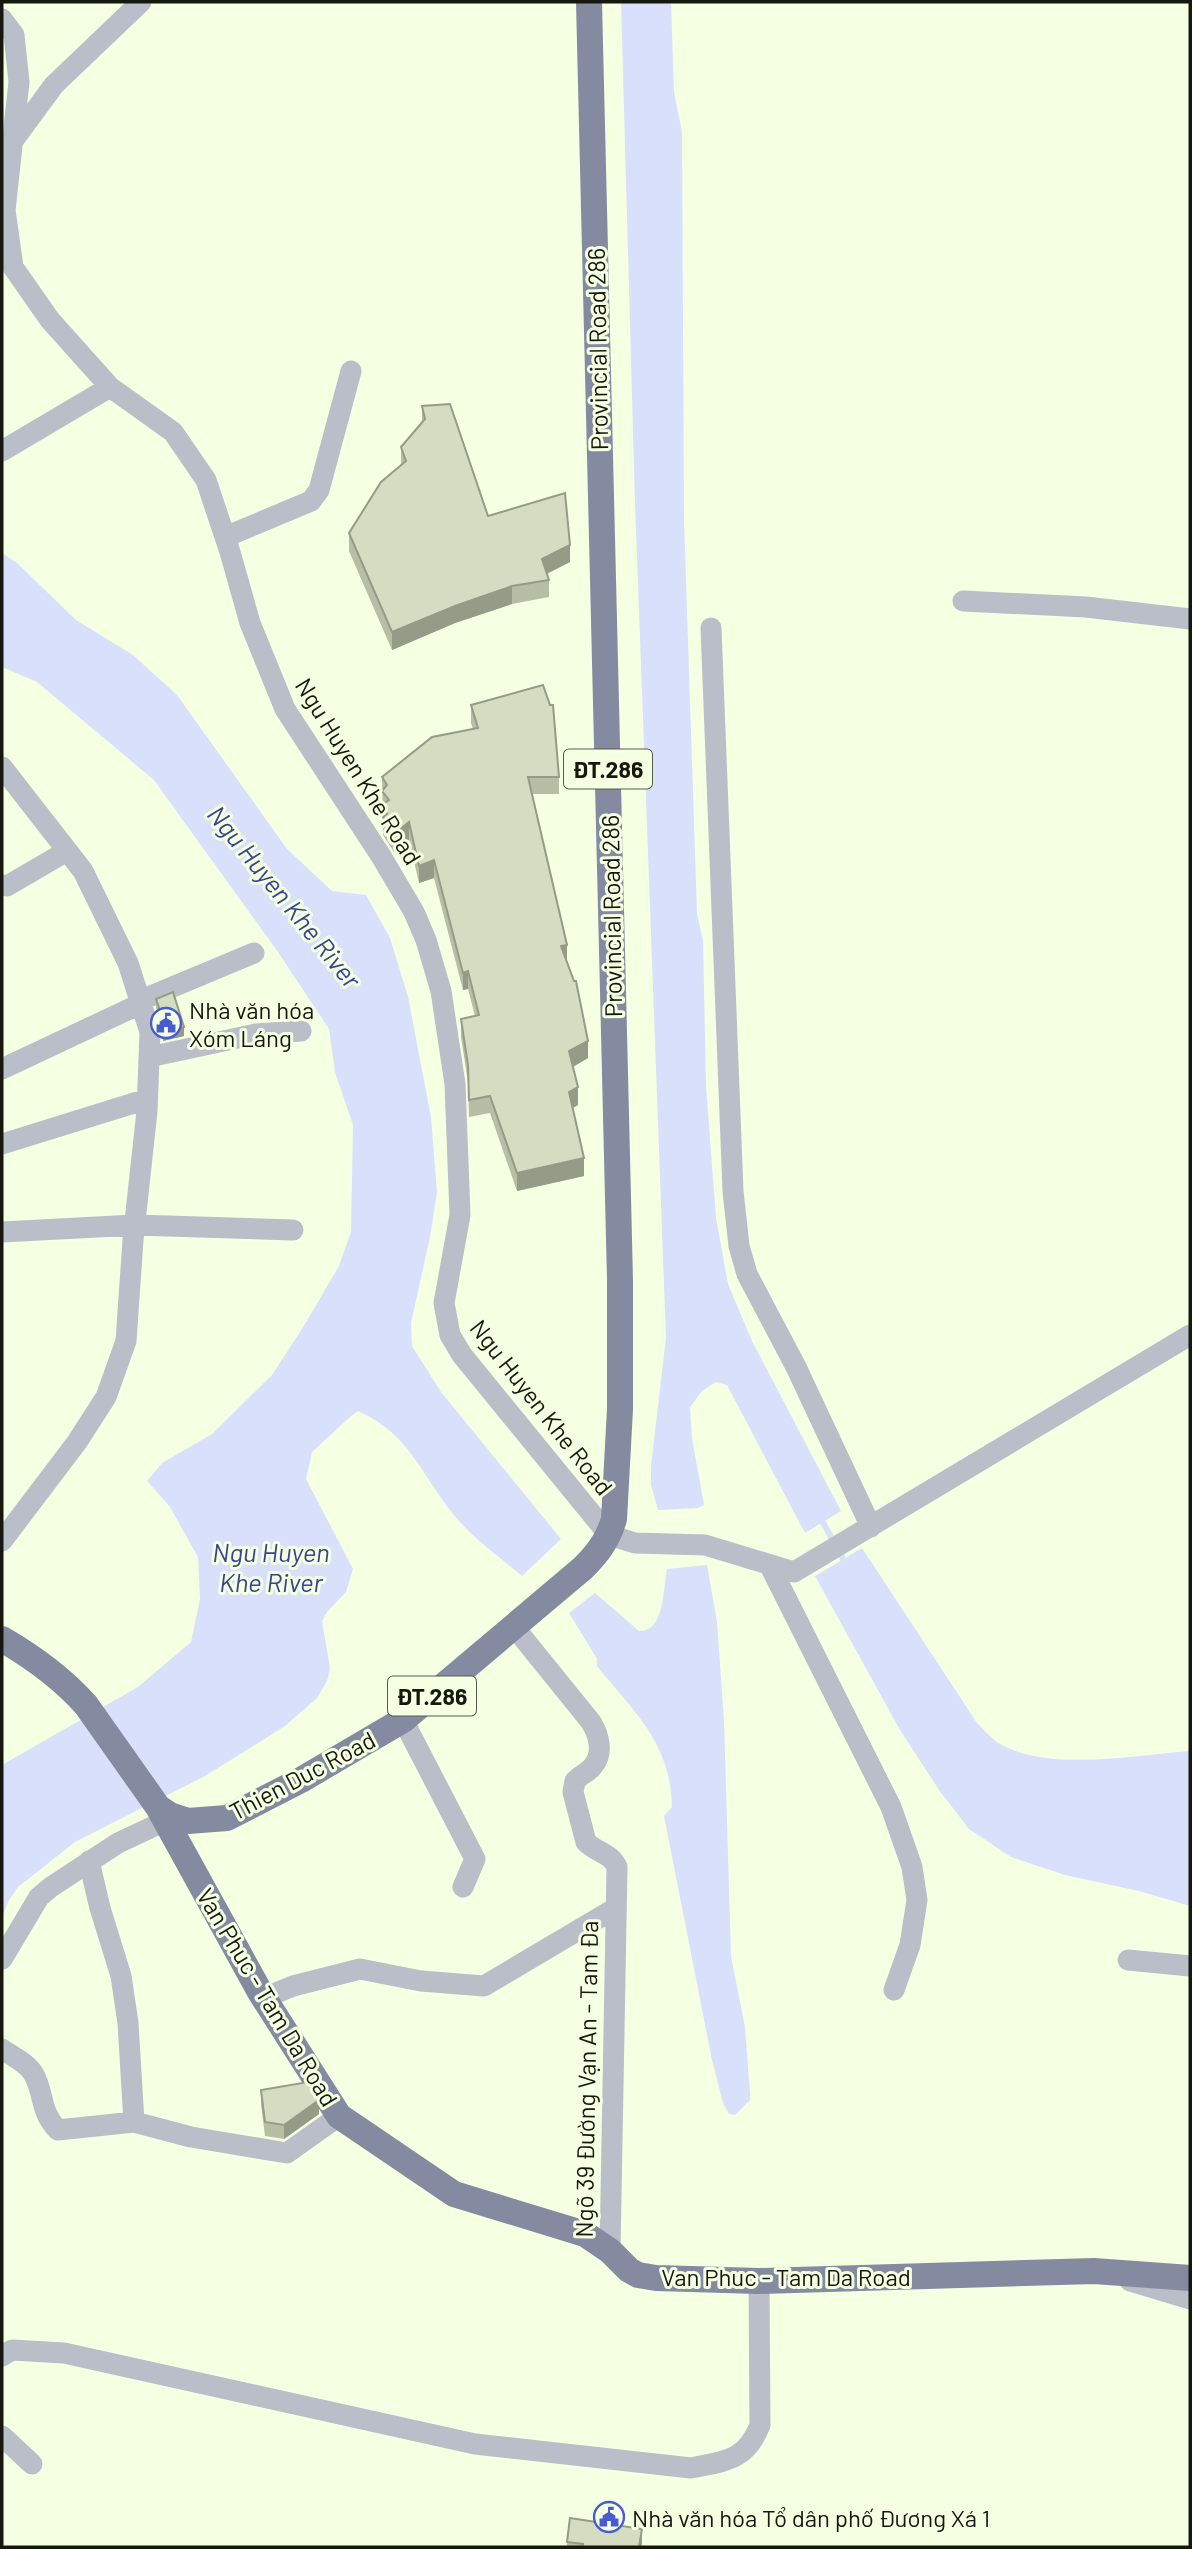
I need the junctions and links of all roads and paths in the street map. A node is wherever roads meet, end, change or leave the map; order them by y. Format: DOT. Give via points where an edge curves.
graph roads {
  1 [pos="141,2"];
  2 [pos="589,2"];
  3 [pos="2,19"];
  4 [pos="14,140"];
  5 [pos="351,371"];
  6 [pos="110,387"];
  7 [pos="2,451"];
  8 [pos="225,537"];
  9 [pos="962,601"];
  10 [pos="1190,620"];
  11 [pos="711,628"];
  12 [pos="3,773"];
  13 [pos="67,851"];
  14 [pos="2,885"];
  15 [pos="254,953"];
  16 [pos="140,1002"];
  17 [pos="301,1031"];
  18 [pos="149,1057"];
  19 [pos="2,1069"];
  20 [pos="147,1099"];
  21 [pos="2,1144"];
  22 [pos="135,1224"];
  23 [pos="293,1230"];
  24 [pos="2,1232"];
  25 [pos="1190,1335"];
  26 [pos="864,1531"];
  27 [pos="609,1535"];
  28 [pos="2,1541"];
  29 [pos="770,1566"];
  30 [pos="515,1628"];
  31 [pos="2,1639"];
  32 [pos="403,1720"];
  33 [pos="161,1814"];
  34 [pos="227,1818"];
  35 [pos="89,1861"];
  36 [pos="190,1866"];
  37 [pos="463,1887"];
  38 [pos="614,1909"];
  39 [pos="2,1959"];
  40 [pos="1128,1960"];
  41 [pos="1190,1966"];
  42 [pos="894,1990"];
  43 [pos="264,1997"];
  44 [pos="2,2049"];
  45 [pos="339,2116"];
  46 [pos="134,2123"];
  47 [pos="610,2251"];
  48 [pos="1094,2271"];
  49 [pos="1190,2278"];
  50 [pos="760,2281"];
  51 [pos="1190,2299"];
  52 [pos="2,2356"];
  53 [pos="2,2436"];
  54 [pos="33,2464"];
  1 -- 4 [label="street" via="54,85"];
  2 -- 27 [label="main road, Provincial Road 286 / ĐT.286" via="620,1280 620,1409 614,1519"];
  3 -- 4 [label="street, Ngu Huyen Khe Road" via="14,35 19,82"];
  4 -- 6 [label="street, Ngu Huyen Khe Road" via="5,211 13,267 50,320"];
  5 -- 8 [label="street" via="320,490 311,501"];
  6 -- 7 [label="street"];
  6 -- 8 [label="street, Ngu Huyen Khe Road" via="173,432 206,480"];
  8 -- 27 [label="street, Ngu Huyen Khe Road" via="250,623 285,709 414,912 441,991 455,1084 459,1171 458,1224 444,1303 450,1335"];
  9 -- 10 [label="street" via="1086,607"];
  11 -- 26 [label="street" via="733,1191 739,1246 747,1274 802,1378"];
  12 -- 13 [label="street"];
  13 -- 14 [label="street"];
  13 -- 16 [label="street" via="83,871 128,963"];
  15 -- 16 [label="street"];
  16 -- 18 [label="street" via="149,1032"];
  16 -- 19 [label="street"];
  17 -- 18 [label="street" via="256,1034"];
  18 -- 20 [label="street"];
  20 -- 21 [label="street"];
  20 -- 22 [label="street"];
  22 -- 23 [label="street"];
  22 -- 24 [label="street"];
  22 -- 28 [label="street" via="126,1341 106,1397"];
  25 -- 26 [label="street"];
  26 -- 29 [label="street" via="800,1570"];
  27 -- 29 [label="street" via="635,1543 705,1545"];
  27 -- 30 [label="main road, Thien Duc Road / ĐT.286" via="597,1555"];
  29 -- 42 [label="street" via="891,1807 912,1867 917,1900 910,1945"];
  30 -- 32 [label="main road, Thien Duc Road / ĐT.286"];
  30 -- 38 [label="street, Ngõ 39 Đường Vạn An - Tam Đa" via="597,1733 593,1768 575,1781 573,1792 586,1842 607,1854 617,1867"];
  31 -- 33 [label="main road" via="65,1682 86,1705"];
  32 -- 34 [label="main road, Thien Duc Road / ĐT.286"];
  32 -- 37 [label="street" via="475,1859"];
  33 -- 34 [label="main road, Thien Duc Road / ĐT.286" via="188,1821"];
  33 -- 35 [label="street"];
  33 -- 36 [label="main road, Van Phuc - Tam Da Road"];
  34 -- 36 [label="main road, ĐT.286" via="192,1842"];
  35 -- 39 [label="street" via="39,1898"];
  35 -- 46 [label="street" via="121,1976"];
  36 -- 43 [label="main road, Van Phuc - Tam Da Road"];
  38 -- 43 [label="street" via="484,1986 421,1981 360,1969"];
  38 -- 47 [label="street, Ngõ 39 Đường Vạn An - Tam Đa"];
  40 -- 41 [label="street"];
  43 -- 45 [label="main road, Van Phuc - Tam Da Road"];
  44 -- 46 [label="street" via="32,2071 41,2102 58,2130"];
  45 -- 46 [label="street" via="287,2152"];
  45 -- 47 [label="main road, Van Phuc - Tam Da Road" via="454,2194 585,2234"];
  47 -- 50 [label="main road, Van Phuc - Tam Da Road" via="638,2275"];
  48 -- 49 [label="main road, Van Phuc - Tam Da Road"];
  48 -- 50 [label="main road, Van Phuc - Tam Da Road"];
  48 -- 51 [label="street"];
  50 -- 52 [label="street" via="761,2425 754,2441 741,2453 691,2468 475,2444 64,2353 12,2350"];
  53 -- 54 [label="street"];
}
